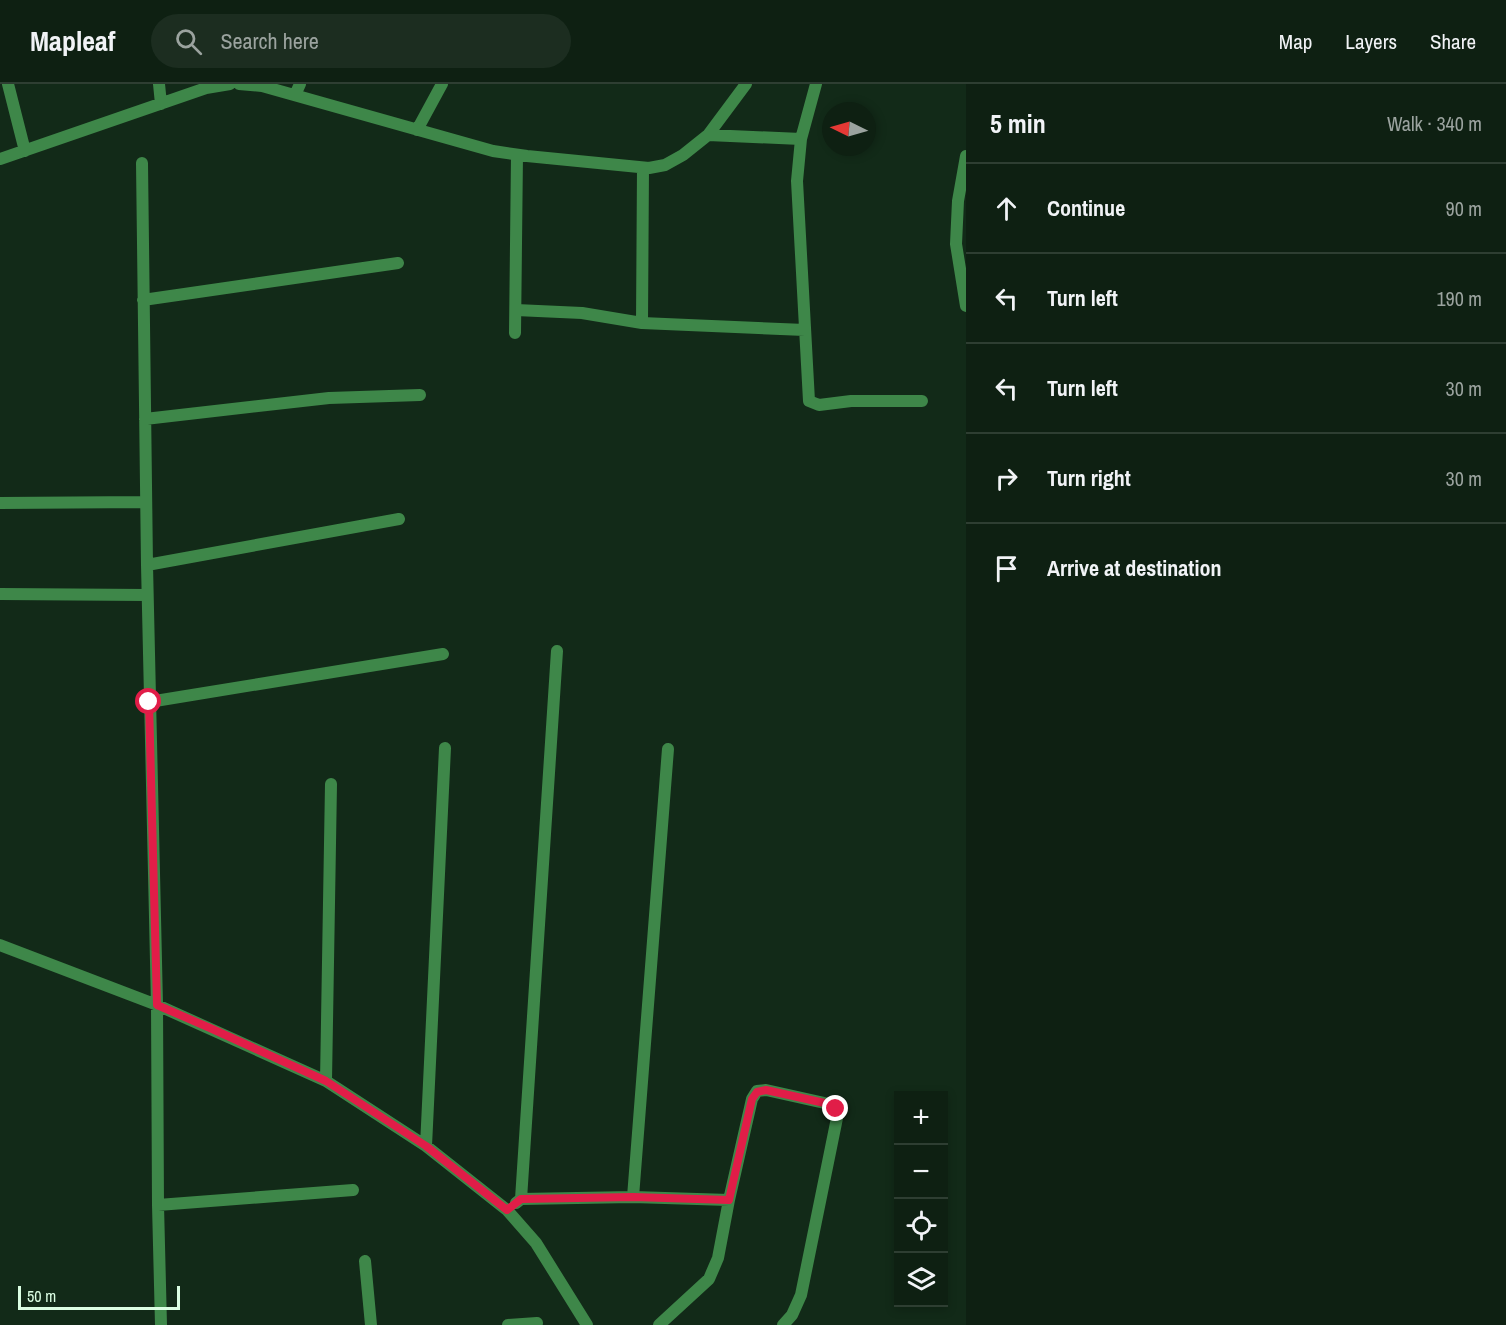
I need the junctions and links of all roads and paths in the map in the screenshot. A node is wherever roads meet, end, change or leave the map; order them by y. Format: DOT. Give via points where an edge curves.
graph roads {
  1 [pos="8,84"];
  2 [pos="159,84"];
  3 [pos="230,84"];
  4 [pos="239,84"];
  5 [pos="442,84"];
  6 [pos="746,84"];
  7 [pos="816,84"];
  8 [pos="297,90"];
  9 [pos="161,104"];
  10 [pos="417,130"];
  11 [pos="708,135"];
  12 [pos="801,139"];
  13 [pos="25,151"];
  14 [pos="517,155"];
  15 [pos="966,156"];
  16 [pos="0,159"];
  17 [pos="142,164"];
  18 [pos="643,168"];
  19 [pos="398,263"];
  20 [pos="143,300"];
  21 [pos="966,306"];
  22 [pos="516,310"];
  23 [pos="642,323"];
  24 [pos="805,330"];
  25 [pos="515,333"];
  26 [pos="420,395"];
  27 [pos="922,401"];
  28 [pos="145,420"];
  29 [pos="146,502"];
  30 [pos="0,503"];
  31 [pos="399,519"];
  32 [pos="147,565"];
  33 [pos="0,594"];
  34 [pos="147,595"];
  35 [pos="557,651"];
  36 [pos="443,654"];
  37 [pos="149,702"];
  38 [pos="445,748"];
  39 [pos="668,749"];
  40 [pos="331,784"];
  41 [pos="0,945"];
  42 [pos="157,1005"];
  43 [pos="326,1081"];
  44 [pos="426,1146"];
  45 [pos="353,1190"];
  46 [pos="633,1197"];
  47 [pos="521,1199"];
  48 [pos="729,1200"];
  49 [pos="158,1205"];
  50 [pos="507,1210"];
  51 [pos="365,1262"];
  52 [pos="537,1323"];
  53 [pos="161,1325"];
  54 [pos="371,1325"];
  55 [pos="508,1325"];
  56 [pos="587,1325"];
  57 [pos="659,1325"];
  58 [pos="783,1325"];
  1 -- 13 [label="street"];
  2 -- 9 [label="street"];
  3 -- 9 [label="street"];
  4 -- 8 [label="street"];
  5 -- 10 [label="street"];
  6 -- 11 [label="street"];
  7 -- 12 [label="street"];
  8 -- 10 [label="street"];
  9 -- 13 [label="street"];
  10 -- 14 [label="street"];
  11 -- 12 [label="street"];
  11 -- 18 [label="street" via="665,165"];
  12 -- 24 [label="street" via="797,181"];
  13 -- 16 [label="street"];
  14 -- 18 [label="street"];
  14 -- 22 [label="street"];
  15 -- 21 [label="street" via="956,244"];
  17 -- 20 [label="street"];
  18 -- 23 [label="street"];
  19 -- 20 [label="street"];
  20 -- 28 [label="street"];
  22 -- 23 [label="street" via="582,313"];
  22 -- 25 [label="street"];
  23 -- 24 [label="street"];
  24 -- 27 [label="street" via="809,401 819,405"];
  26 -- 28 [label="street" via="329,398"];
  28 -- 29 [label="street"];
  29 -- 30 [label="street"];
  29 -- 32 [label="street"];
  31 -- 32 [label="street"];
  32 -- 34 [label="street"];
  33 -- 34 [label="street"];
  34 -- 37 [label="street"];
  35 -- 47 [label="street"];
  36 -- 37 [label="street"];
  37 -- 42 [label="street"];
  38 -- 44 [label="street"];
  39 -- 46 [label="street"];
  40 -- 43 [label="street"];
  41 -- 42 [label="street"];
  42 -- 43 [label="street"];
  42 -- 49 [label="street"];
  43 -- 44 [label="street"];
  44 -- 50 [label="street"];
  45 -- 49 [label="street"];
  46 -- 47 [label="street"];
  46 -- 48 [label="street"];
  47 -- 50 [label="street"];
  48 -- 57 [label="street" via="718,1258 709,1279"];
  48 -- 58 [label="street" via="752,1099 757,1092 766,1090 836,1109 801,1295"];
  49 -- 53 [label="street"];
  50 -- 56 [label="street" via="536,1243"];
  51 -- 54 [label="street"];
  52 -- 55 [label="street"];
}
